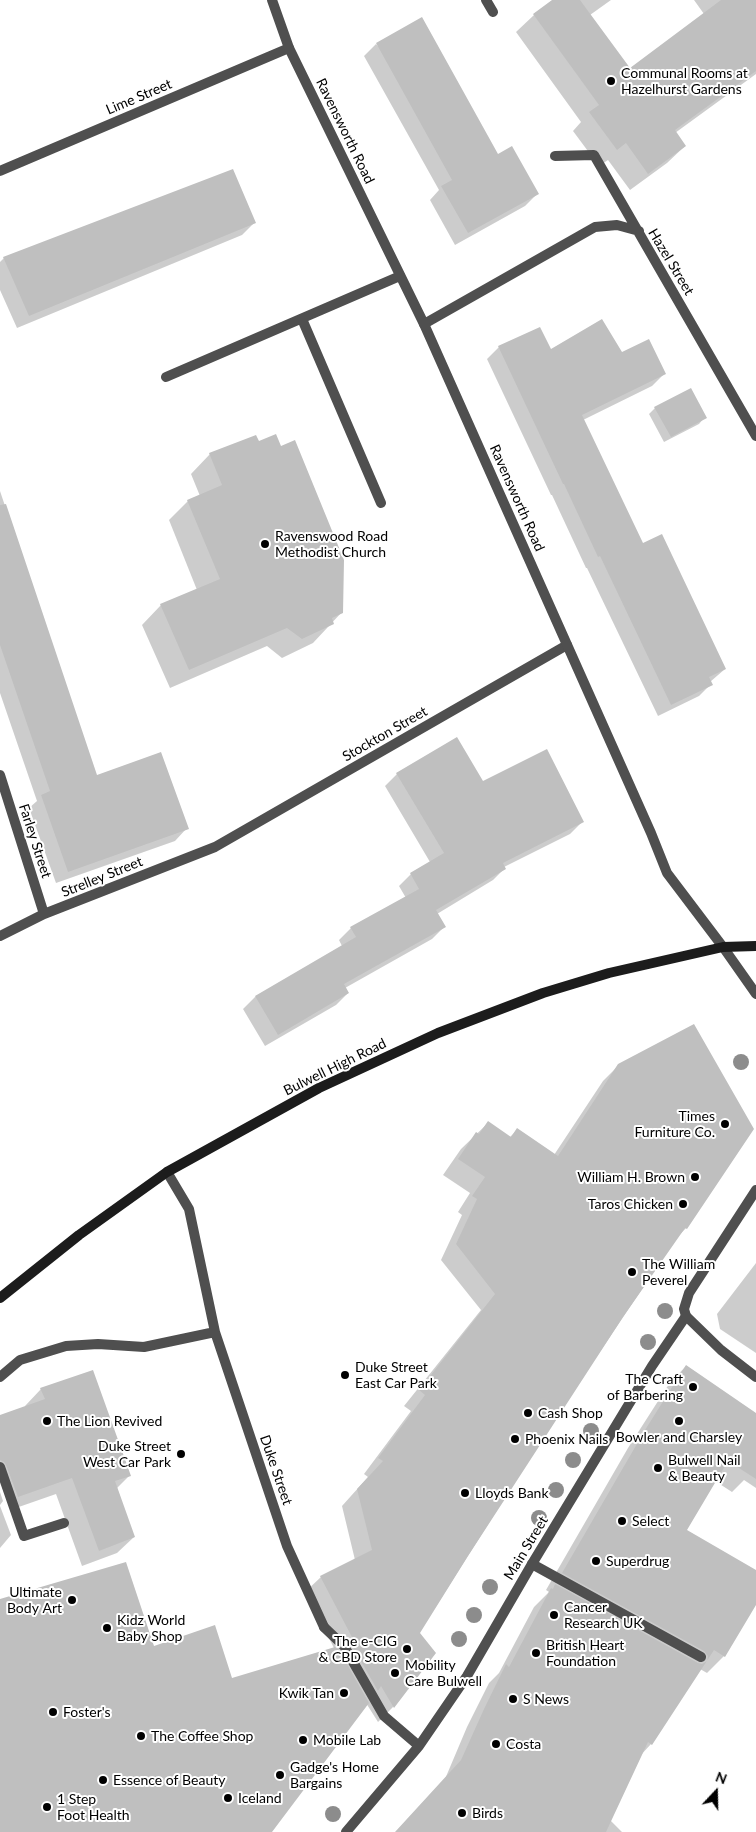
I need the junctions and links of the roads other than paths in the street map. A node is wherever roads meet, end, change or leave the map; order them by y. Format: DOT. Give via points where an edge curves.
graph roads {
  1 [pos="272,0"];
  2 [pos="486,0"];
  3 [pos="493,12"];
  4 [pos="289,48"];
  5 [pos="555,156"];
  6 [pos="0,171"];
  7 [pos="639,231"];
  8 [pos="400,276"];
  9 [pos="302,319"];
  10 [pos="424,324"];
  11 [pos="166,377"];
  12 [pos="756,436"];
  13 [pos="381,503"];
  14 [pos="567,645"];
  15 [pos="0,775"];
  16 [pos="215,847"];
  17 [pos="44,914"];
  18 [pos="0,936"];
  19 [pos="756,946"];
  20 [pos="723,947"];
  21 [pos="756,994"];
  22 [pos="167,1172"];
  23 [pos="756,1190"];
  24 [pos="0,1298"];
  25 [pos="686,1316"];
  26 [pos="215,1332"];
  27 [pos="0,1377"];
  28 [pos="756,1377"];
  29 [pos="0,1467"];
  30 [pos="64,1523"];
  31 [pos="532,1564"];
  32 [pos="701,1656"];
  33 [pos="419,1746"];
  34 [pos="346,1832"];
  1 -- 4 [label="street, Ravensworth Road"];
  2 -- 3 [label="street"];
  4 -- 6 [label="street, Lime Street"];
  4 -- 8 [label="street, Ravensworth Road"];
  5 -- 7 [label="street" via="594,155"];
  7 -- 10 [label="street, Hazel Street" via="617,225 595,227"];
  7 -- 12 [label="street, Hazel Street"];
  8 -- 9 [label="street"];
  8 -- 10 [label="street, Ravensworth Road"];
  9 -- 11 [label="street"];
  9 -- 13 [label="street"];
  10 -- 14 [label="street, Ravensworth Road"];
  14 -- 16 [label="street, Stockton Street"];
  14 -- 20 [label="street, Ravensworth Road" via="667,873"];
  15 -- 17 [label="street, Farley Street"];
  16 -- 17 [label="street, Strelley Street"];
  17 -- 18 [label="street, Strelley Street"];
  19 -- 20 [label="main road"];
  20 -- 21 [label="street, Ravensworth Road"];
  20 -- 22 [label="main road, Bulwell High Road" via="609,973 543,993 438,1033 319,1088"];
  22 -- 24 [label="main road, Bulwell High Road" via="79,1235"];
  22 -- 26 [label="street, Duke Street" via="189,1209"];
  23 -- 25 [label="street, Main Street" via="689,1293 684,1309"];
  25 -- 28 [label="street" via="721,1350"];
  25 -- 31 [label="street, Main Street" via="652,1366"];
  26 -- 27 [label="street" via="144,1347 66,1346 20,1360"];
  26 -- 33 [label="street, Duke Street" via="287,1546 324,1627 344,1646 384,1716"];
  29 -- 30 [label="street" via="24,1536"];
  31 -- 32 [label="street"];
  31 -- 33 [label="street, Main Street" via="467,1676"];
  33 -- 34 [label="street, Main Street"];
}
